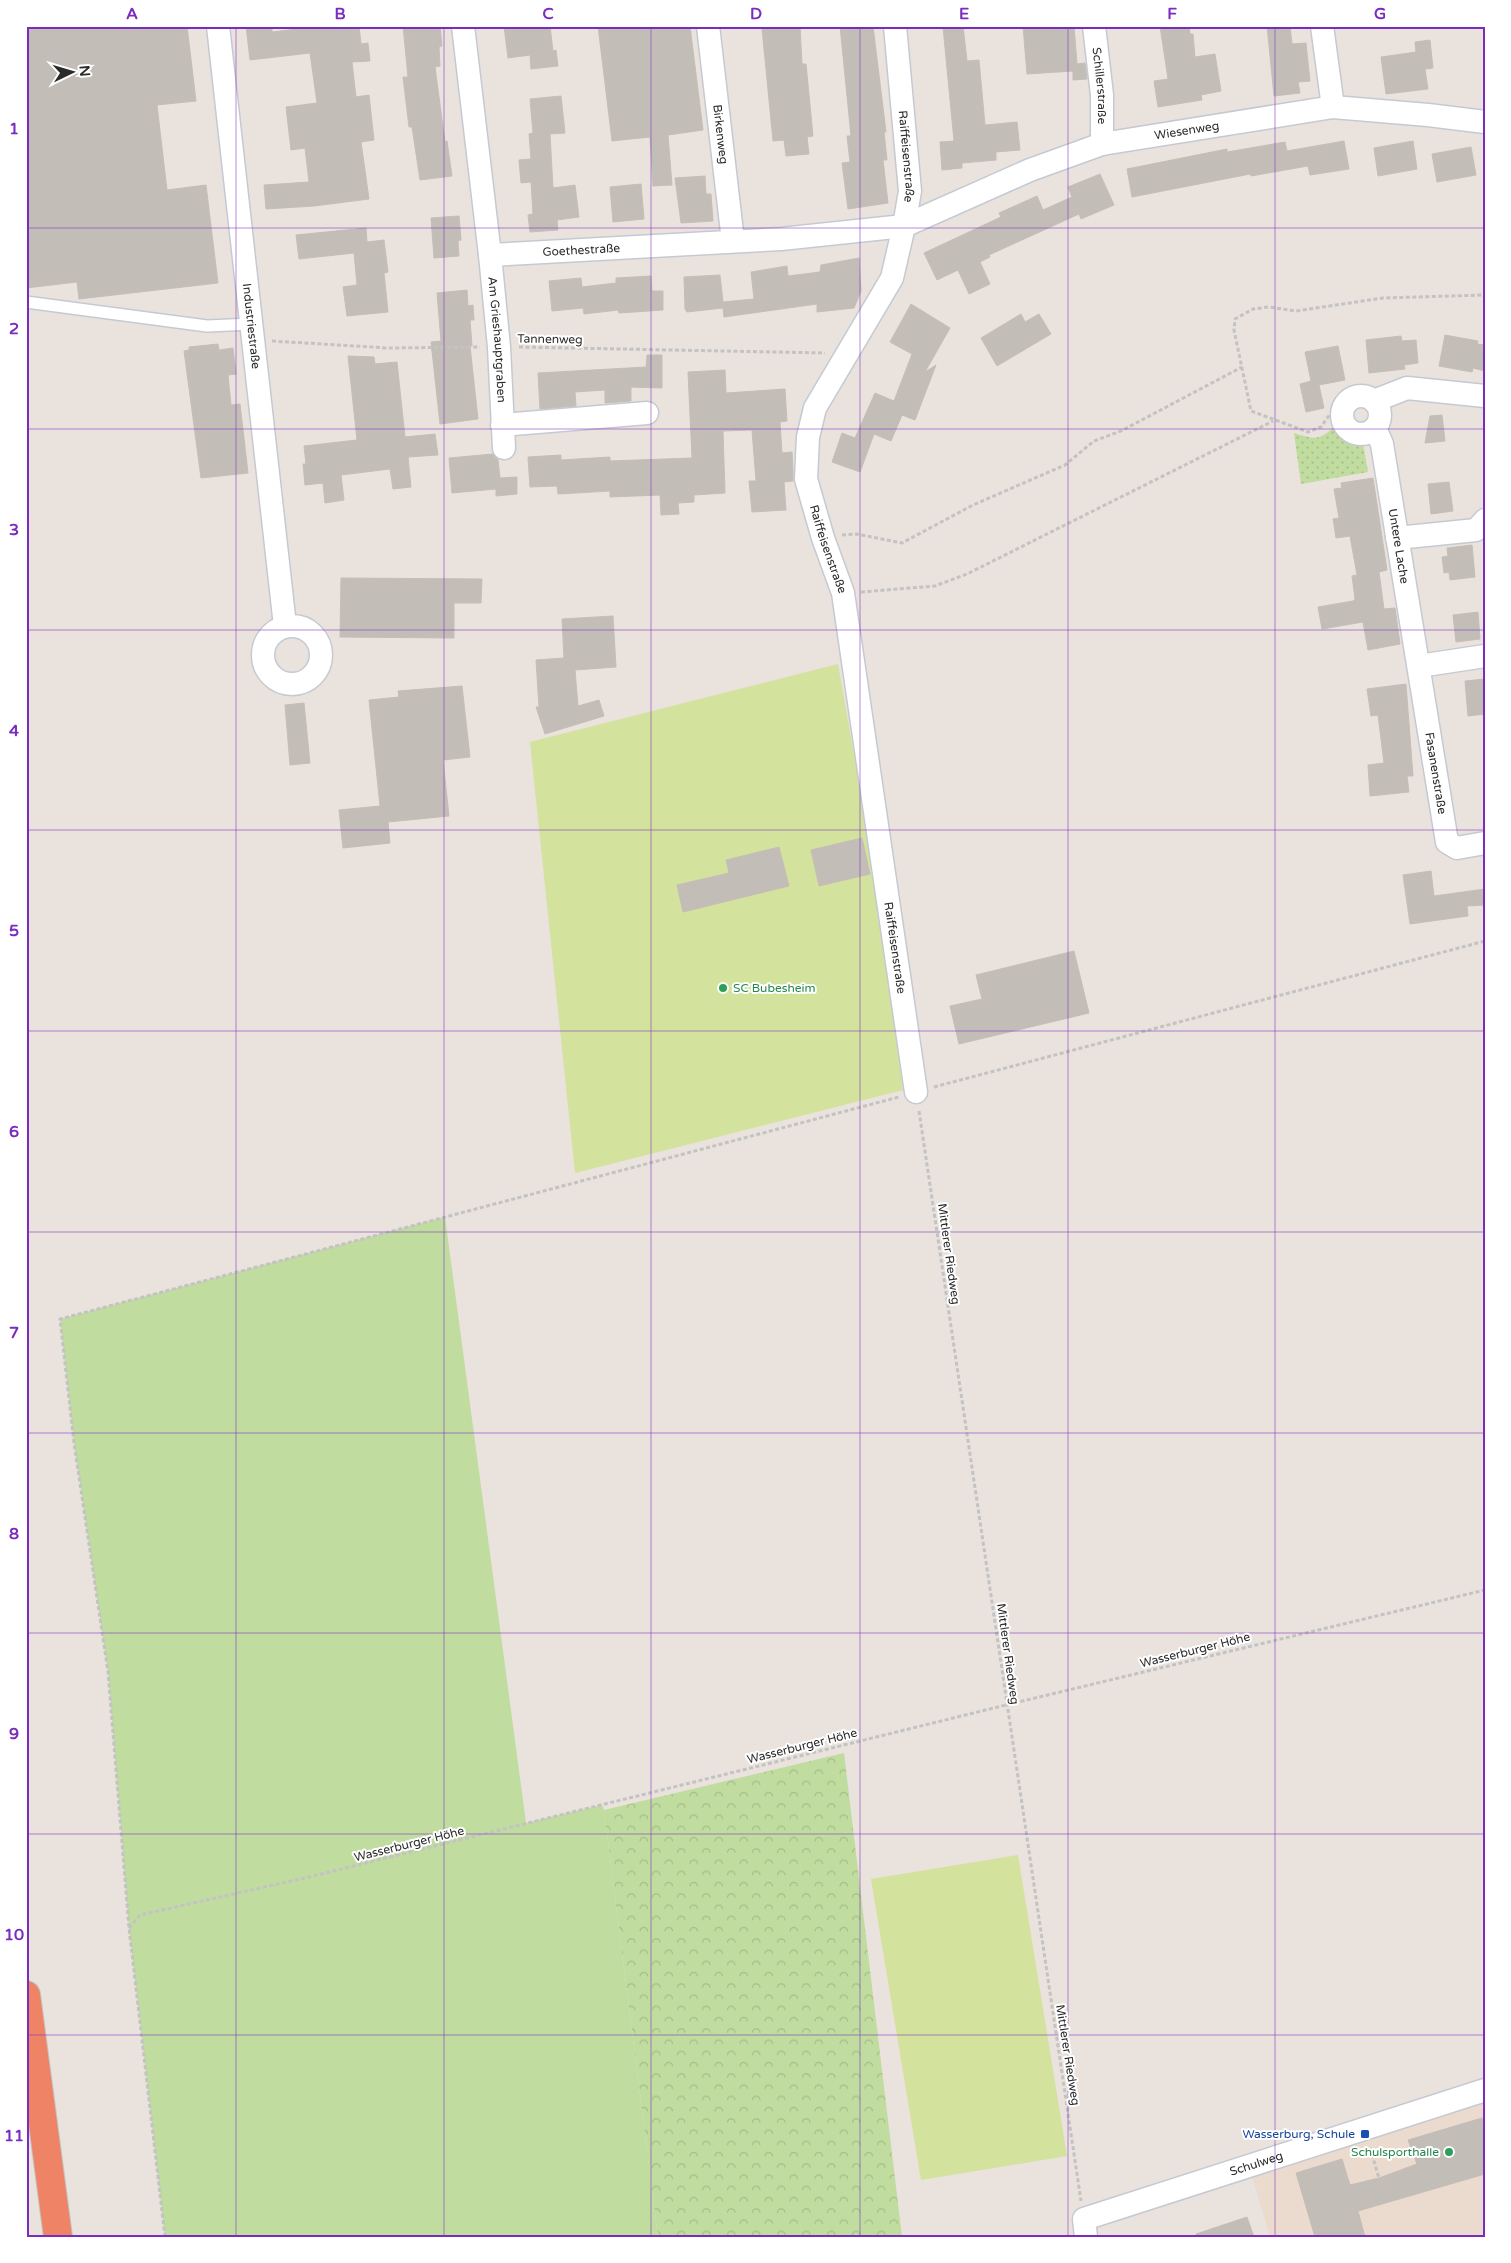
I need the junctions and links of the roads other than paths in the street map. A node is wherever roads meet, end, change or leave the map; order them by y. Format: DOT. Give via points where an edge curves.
graph roads {
  1 [pos="218,26"];
  2 [pos="463,26"];
  3 [pos="708,26"];
  4 [pos="895,26"];
  5 [pos="1094,26"];
  6 [pos="1322,26"];
  7 [pos="1333,107"];
  8 [pos="1485,122"];
  9 [pos="1102,144"];
  10 [pos="904,226"];
  11 [pos="733,241"];
  12 [pos="490,255"];
  13 [pos="26,302"];
  14 [pos="253,332"];
  15 [pos="1485,396"];
  16 [pos="1374,401"];
  17 [pos="647,414"];
  18 [pos="502,425"];
  19 [pos="1375,428"];
  20 [pos="504,448"];
  21 [pos="1485,520"];
  22 [pos="1398,538"];
  23 [pos="286,626"];
  24 [pos="1485,656"];
  25 [pos="1419,666"];
  26 [pos="1485,843"];
  27 [pos="916,1092"];
  28 [pos="26,1995"];
  29 [pos="1485,2090"];
  30 [pos="1085,2228"];
  31 [pos="58,2237"];
  1 -- 14 [label="street, Industriestraße"];
  2 -- 12 [label="street"];
  3 -- 11 [label="street, Birkenweg"];
  4 -- 10 [label="street, Raiffeisenstraße" via="910,191"];
  5 -- 9 [label="street, Schillerstraße" via="1102,95"];
  6 -- 7 [label="street"];
  7 -- 8 [label="street, Wiesenweg"];
  7 -- 9 [label="street, Wiesenweg"];
  9 -- 10 [label="street, Wiesenweg" via="1030,170"];
  10 -- 11 [label="street, Goethestraße"];
  10 -- 27 [label="street, Raiffeisenstraße" via="892,278 815,408 808,437 806,479 822,538 843,593"];
  11 -- 12 [label="street, Goethestraße"];
  12 -- 18 [label="street, Am Grieshauptgraben"];
  13 -- 14 [label="lane"];
  14 -- 23 [label="street, Industriestraße"];
  15 -- 16 [label="street" via="1407,388"];
  16 -- 19 [label="street, Untere Lache" via="1380,412"];
  16 -- 19 [label="street" via="1364,396 1352,397 1344,405 1341,417 1352,432 1364,434"];
  17 -- 18 [label="street"];
  18 -- 20 [label="street, Am Grieshauptgraben"];
  19 -- 22 [label="street, Untere Lache" via="1382,444"];
  21 -- 22 [label="street" via="1476,530"];
  22 -- 25 [label="street, Untere Lache"];
  24 -- 25 [label="street"];
  25 -- 26 [label="street, Fasanenstraße" via="1447,842 1456,848"];
  28 -- 31 [label="highway"];
  29 -- 30 [label="street, Schulweg" via="1364,2129"];
}
